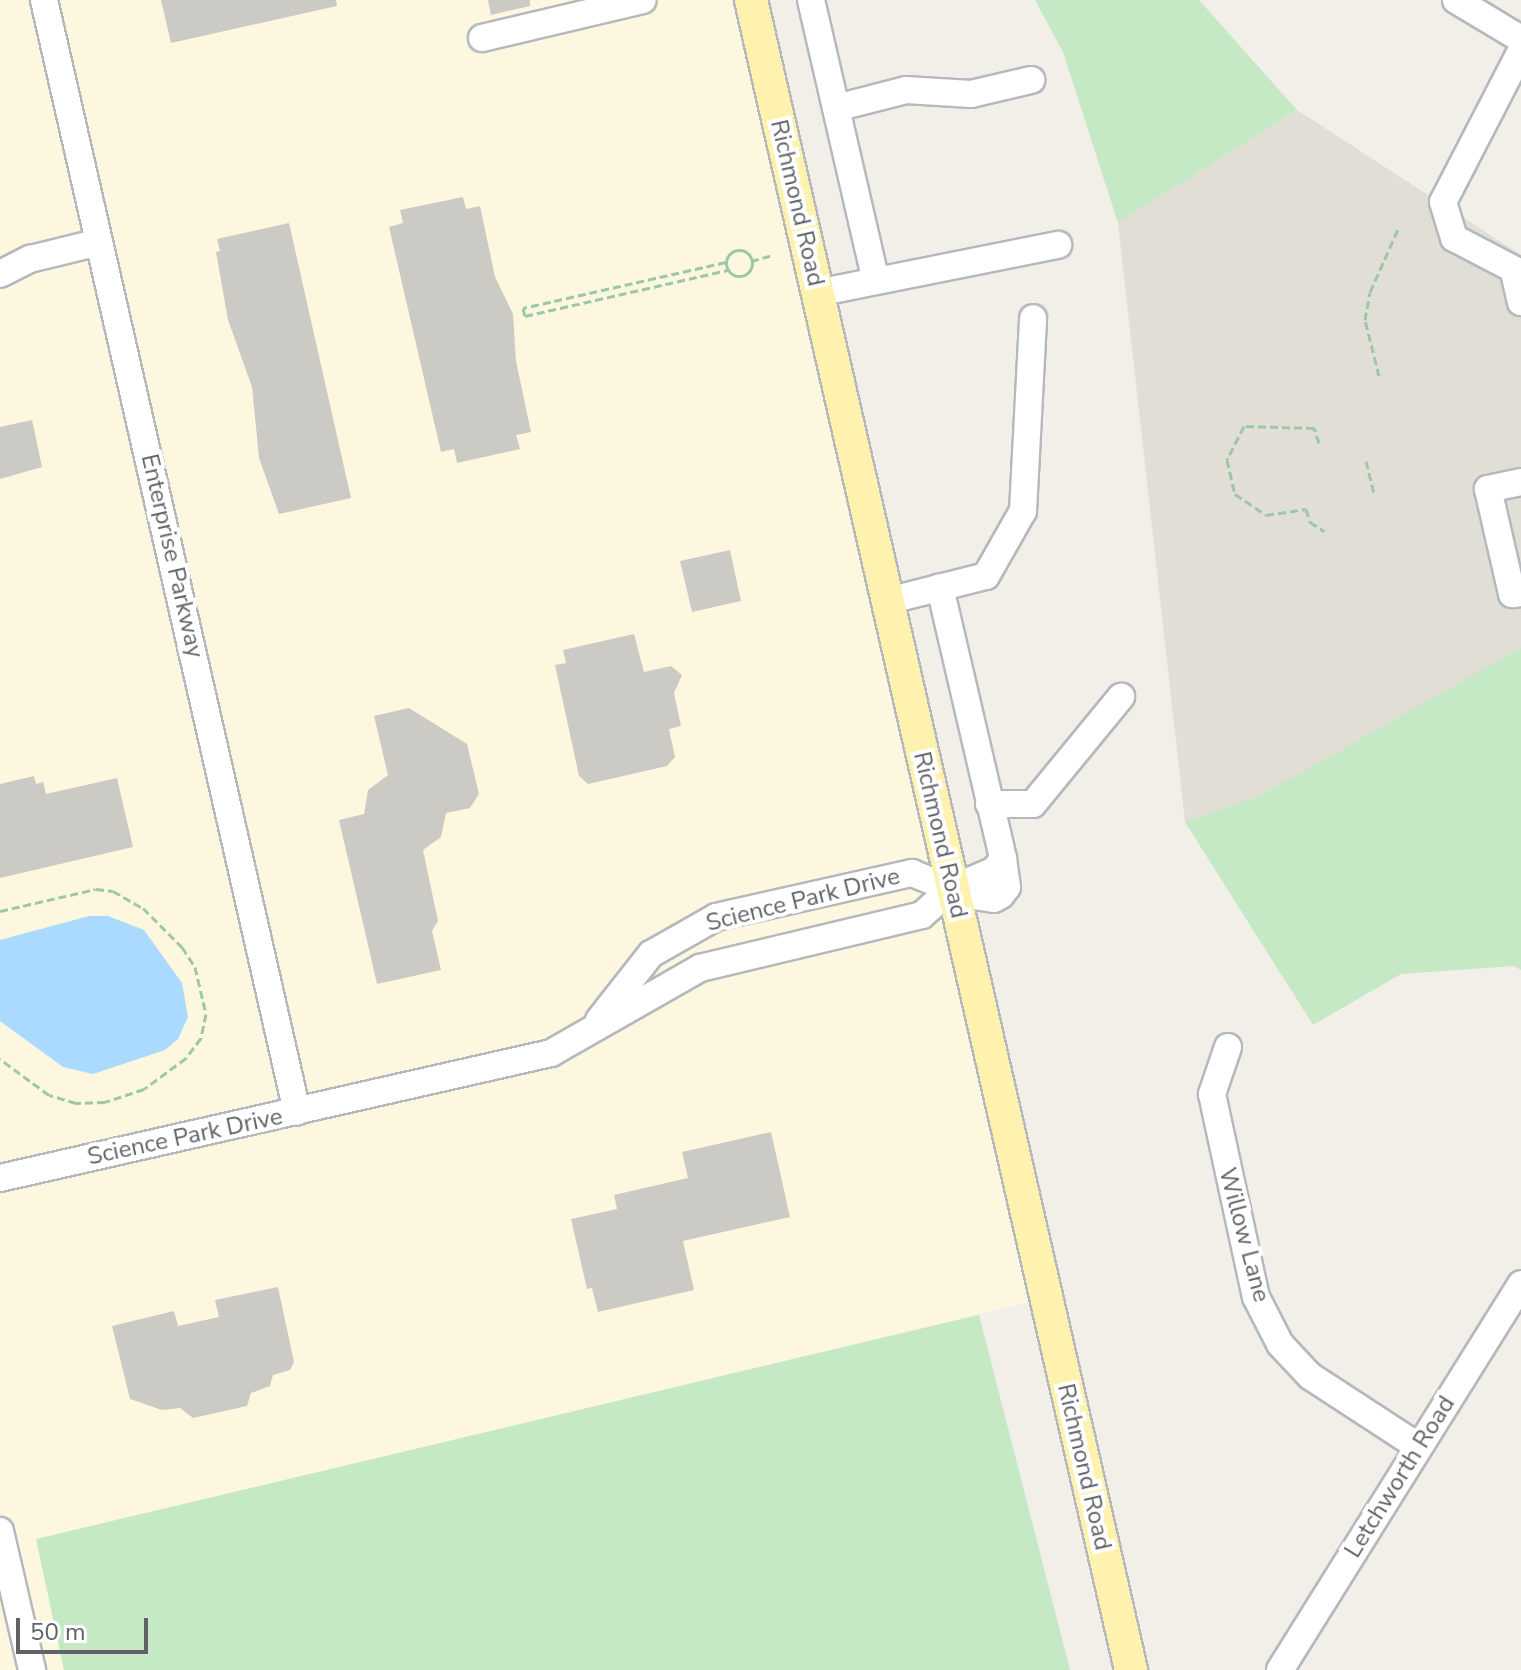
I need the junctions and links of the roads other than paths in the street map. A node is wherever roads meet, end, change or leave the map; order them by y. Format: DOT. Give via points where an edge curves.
graph roads {
  1 [pos="44,0"];
  2 [pos="643,0"];
  3 [pos="751,0"];
  4 [pos="811,0"];
  5 [pos="1456,0"];
  6 [pos="482,38"];
  7 [pos="1521,39"];
  8 [pos="1521,51"];
  9 [pos="1031,80"];
  10 [pos="836,108"];
  11 [pos="99,242"];
  12 [pos="1058,245"];
  13 [pos="1518,273"];
  14 [pos="0,274"];
  15 [pos="876,281"];
  16 [pos="817,293"];
  17 [pos="1521,302"];
  18 [pos="1033,318"];
  19 [pos="1521,482"];
  20 [pos="940,587"];
  21 [pos="1521,593"];
  22 [pos="887,601"];
  23 [pos="1121,697"];
  24 [pos="989,804"];
  25 [pos="951,889"];
  26 [pos="597,1023"];
  27 [pos="1228,1047"];
  28 [pos="297,1112"];
  29 [pos="0,1178"];
  30 [pos="1521,1284"];
  31 [pos="1419,1447"];
  32 [pos="0,1531"];
  33 [pos="32,1670"];
  34 [pos="1131,1670"];
  35 [pos="1280,1670"];
  1 -- 11 [label="street, Enterprise Parkway"];
  2 -- 6 [label="street"];
  3 -- 16 [label="main road, Richmond Road"];
  4 -- 10 [label="street"];
  5 -- 7 [label="street"];
  8 -- 13 [label="street" via="1443,202 1454,238"];
  9 -- 10 [label="street" via="971,94 906,90"];
  10 -- 15 [label="street"];
  11 -- 14 [label="street" via="30,259"];
  11 -- 28 [label="street, Enterprise Parkway"];
  12 -- 15 [label="street"];
  13 -- 17 [label="street"];
  15 -- 16 [label="street"];
  16 -- 22 [label="main road, Richmond Road"];
  18 -- 20 [label="street" via="1023,511 986,576"];
  19 -- 21 [label="street" via="1488,489 1512,594"];
  20 -- 22 [label="street"];
  20 -- 24 [label="street"];
  22 -- 25 [label="main road, Richmond Road"];
  23 -- 24 [label="street" via="1033,804"];
  24 -- 25 [label="street" via="1007,887 994,899"];
  25 -- 26 [label="street, Science Park Drive" via="922,915 700,968"];
  25 -- 26 [label="street, Science Park Drive" via="912,873 716,917 651,954"];
  25 -- 34 [label="main road, Richmond Road"];
  26 -- 28 [label="street, Science Park Drive" via="551,1053"];
  27 -- 31 [label="street, Willow Lane" via="1212,1094 1256,1297 1280,1344 1310,1376"];
  28 -- 29 [label="street, Science Park Drive"];
  30 -- 31 [label="street, Letchworth Road"];
  31 -- 35 [label="street, Letchworth Road"];
  32 -- 33 [label="street"];
}
